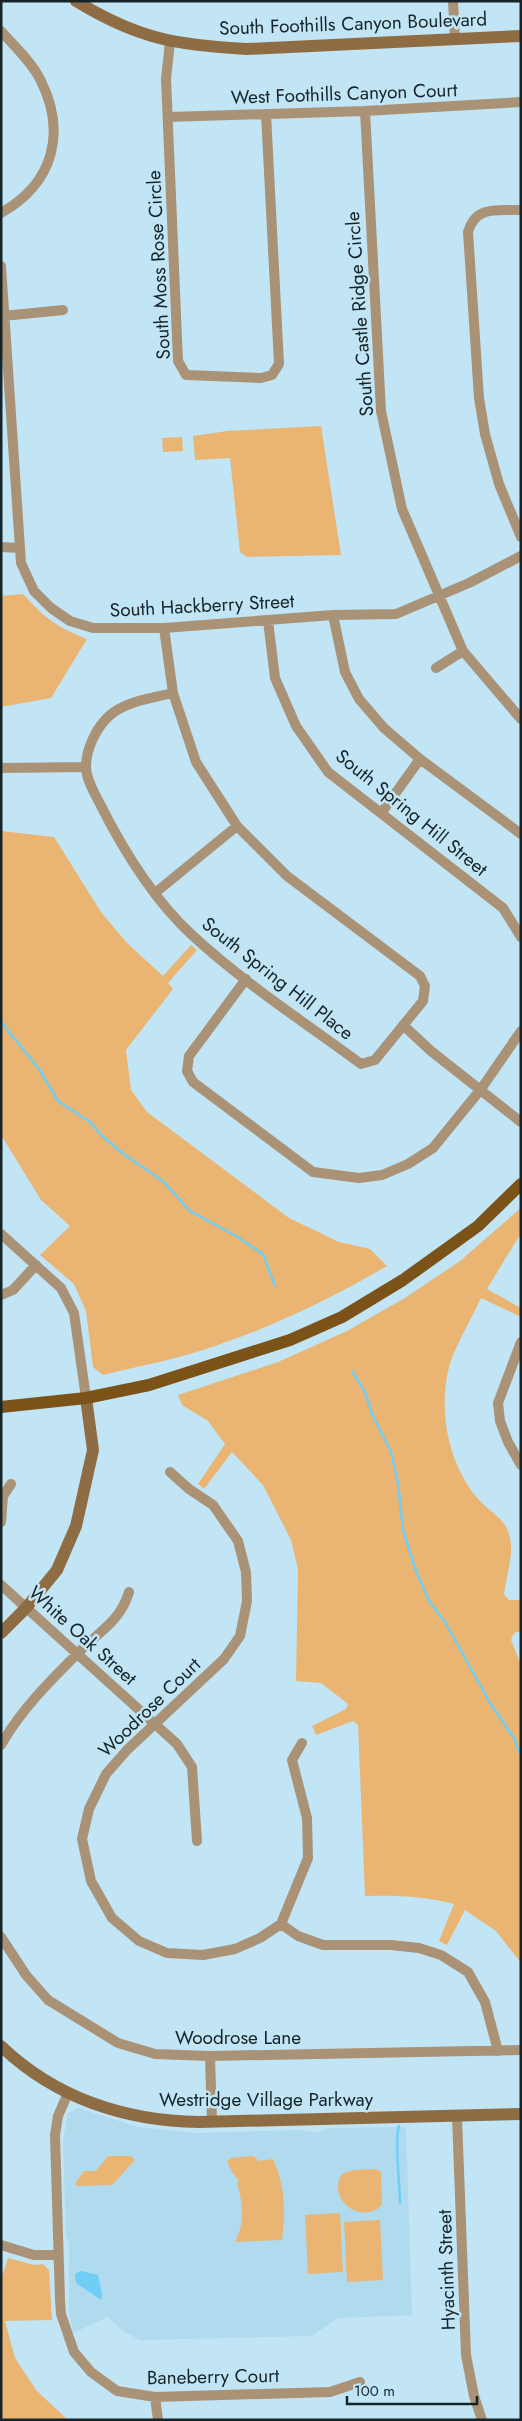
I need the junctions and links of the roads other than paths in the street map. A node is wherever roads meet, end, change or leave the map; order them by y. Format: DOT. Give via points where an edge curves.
graph roads {
  1 [pos="76,1"];
  2 [pos="453,1"];
  3 [pos="1,31"];
  4 [pos="521,36"];
  5 [pos="455,39"];
  6 [pos="170,42"];
  7 [pos="521,102"];
  8 [pos="365,111"];
  9 [pos="266,114"];
  10 [pos="168,118"];
  11 [pos="521,210"];
  12 [pos="1,213"];
  13 [pos="1,266"];
  14 [pos="63,310"];
  15 [pos="3,316"];
  16 [pos="521,538"];
  17 [pos="1,547"];
  18 [pos="19,548"];
  19 [pos="521,556"];
  20 [pos="438,595"];
  21 [pos="333,615"];
  22 [pos="268,621"];
  23 [pos="164,628"];
  24 [pos="463,650"];
  25 [pos="436,668"];
  26 [pos="173,694"];
  27 [pos="521,719"];
  28 [pos="420,759"];
  29 [pos="86,767"];
  30 [pos="1,768"];
  31 [pos="382,812"];
  32 [pos="237,826"];
  33 [pos="521,834"];
  34 [pos="155,893"];
  35 [pos="521,937"];
  36 [pos="246,979"];
  37 [pos="403,1025"];
  38 [pos="521,1031"];
  39 [pos="482,1090"];
  40 [pos="521,1122"];
  41 [pos="521,1184"];
  42 [pos="1,1234"];
  43 [pos="36,1266"];
  44 [pos="1,1295"];
  45 [pos="521,1342"];
  46 [pos="86,1398"];
  47 [pos="1,1407"];
  48 [pos="521,1465"];
  49 [pos="170,1472"];
  50 [pos="11,1484"];
  51 [pos="1,1522"];
  52 [pos="1,1585"];
  53 [pos="130,1592"];
  54 [pos="26,1608"];
  55 [pos="1,1633"];
  56 [pos="77,1653"];
  57 [pos="154,1723"];
  58 [pos="302,1743"];
  59 [pos="1,1745"];
  60 [pos="197,1841"];
  61 [pos="281,1924"];
  62 [pos="1,1937"];
  63 [pos="1,2046"];
  64 [pos="521,2050"];
  65 [pos="498,2051"];
  66 [pos="210,2056"];
  67 [pos="68,2094"];
  68 [pos="521,2114"];
  69 [pos="457,2117"];
  70 [pos="212,2121"];
  71 [pos="1,2245"];
  72 [pos="58,2255"];
  73 [pos="360,2382"];
  74 [pos="155,2397"];
  75 [pos="158,2420"];
  76 [pos="482,2420"];
  1 -- 6 [label="street, South Foothills Canyon Boulevard" via="108,20 145,36"];
  2 -- 5 [label="street"];
  3 -- 12 [label="street" via="39,77 52,106 54,133 50,159 40,180 17,204"];
  4 -- 5 [label="street, South Foothills Canyon Boulevard"];
  5 -- 6 [label="street, South Foothills Canyon Boulevard" via="247,49"];
  6 -- 10 [label="street, South Moss Rose Circle" via="166,79"];
  7 -- 8 [label="street, West Foothills Canyon Court"];
  8 -- 9 [label="street, West Foothills Canyon Court"];
  8 -- 20 [label="street, South Castle Ridge Circle" via="381,411 402,509"];
  9 -- 10 [label="street, West Foothills Canyon Court"];
  9 -- 10 [label="street, South Moss Rose Circle" via="279,364 272,375 261,378 186,375 178,361"];
  11 -- 16 [label="street" via="480,213 468,232 479,398 485,434 499,484"];
  13 -- 15 [label="street, South Hackberry Street"];
  14 -- 15 [label="street"];
  15 -- 18 [label="street, South Hackberry Street"];
  17 -- 18 [label="street"];
  18 -- 23 [label="street, South Hackberry Street" via="21,563 34,591 70,621 93,628"];
  19 -- 20 [label="street, South Hackberry Street"];
  20 -- 21 [label="street, South Hackberry Street" via="396,614"];
  20 -- 24 [label="street, South Castle Ridge Circle"];
  21 -- 22 [label="street, South Hackberry Street"];
  21 -- 28 [label="street" via="345,672 359,699 384,728"];
  22 -- 23 [label="street, South Hackberry Street"];
  22 -- 31 [label="street, South Spring Hill Street" via="275,678 296,726 328,772"];
  23 -- 26 [label="street"];
  24 -- 25 [label="street"];
  24 -- 27 [label="street, South Castle Ridge Circle"];
  26 -- 29 [label="street, South Spring Hill Place" via="134,703 109,715 92,739"];
  26 -- 32 [label="street" via="196,762"];
  28 -- 31 [label="street"];
  28 -- 33 [label="street"];
  29 -- 30 [label="street"];
  29 -- 34 [label="street, South Spring Hill Place" via="91,786 123,847"];
  31 -- 35 [label="street, South Spring Hill Street" via="503,908"];
  32 -- 34 [label="street"];
  32 -- 37 [label="street" via="287,876 420,976 426,986 422,1001"];
  34 -- 36 [label="street, South Spring Hill Place" via="192,934"];
  36 -- 37 [label="street, South Spring Hill Place" via="361,1064 375,1060"];
  36 -- 39 [label="street" via="189,1056 187,1071 193,1082 313,1172 359,1178 382,1175 408,1164 433,1148"];
  37 -- 39 [label="street" via="431,1052"];
  38 -- 39 [label="street"];
  39 -- 40 [label="street"];
  41 -- 46 [label="main road" via="478,1226 403,1280 342,1317 290,1340 159,1382"];
  42 -- 43 [label="street"];
  43 -- 44 [label="street" via="13,1290"];
  43 -- 46 [label="street" via="61,1288 74,1313"];
  45 -- 48 [label="street" via="498,1403 503,1428"];
  46 -- 47 [label="main road"];
  46 -- 54 [label="street" via="93,1450 76,1526 57,1570"];
  49 -- 57 [label="street, Woodrose Court" via="213,1505 238,1541 246,1572 247,1601 240,1636 224,1659"];
  50 -- 51 [label="street" via="3,1496"];
  52 -- 54 [label="street, White Oak Street"];
  53 -- 56 [label="street" via="124,1609"];
  54 -- 55 [label="street"];
  54 -- 56 [label="street, White Oak Street"];
  56 -- 57 [label="street, White Oak Street"];
  56 -- 59 [label="street" via="13,1723"];
  57 -- 60 [label="street, White Oak Street" via="178,1744 192,1767"];
  57 -- 61 [label="street, Woodrose Court" via="106,1774 89,1809 82,1839 91,1881 112,1918 139,1941 167,1953 203,1955 235,1949"];
  58 -- 61 [label="street" via="292,1760 307,1818 308,1858"];
  61 -- 65 [label="street" via="298,1936 323,1944 391,1945 442,1955 468,1972 485,2002"];
  62 -- 66 [label="street, Woodrose Lane" via="26,1975 48,2000 118,2043 155,2054"];
  63 -- 67 [label="street, Westridge Village Parkway" via="20,2064"];
  64 -- 65 [label="street, Woodrose Lane"];
  65 -- 66 [label="street, Woodrose Lane"];
  66 -- 70 [label="street"];
  67 -- 70 [label="street, Westridge Village Parkway" via="140,2117"];
  67 -- 72 [label="street, Baneberry Court" via="59,2112 55,2136"];
  68 -- 69 [label="street, Westridge Village Parkway"];
  69 -- 70 [label="street, Westridge Village Parkway"];
  69 -- 76 [label="street, Hyacinth Street" via="466,2355"];
  71 -- 72 [label="street" via="34,2255"];
  72 -- 74 [label="street, Baneberry Court" via="61,2314 74,2352 91,2372 117,2391"];
  73 -- 74 [label="street, Baneberry Court" via="330,2392"];
  74 -- 75 [label="street"];
}
